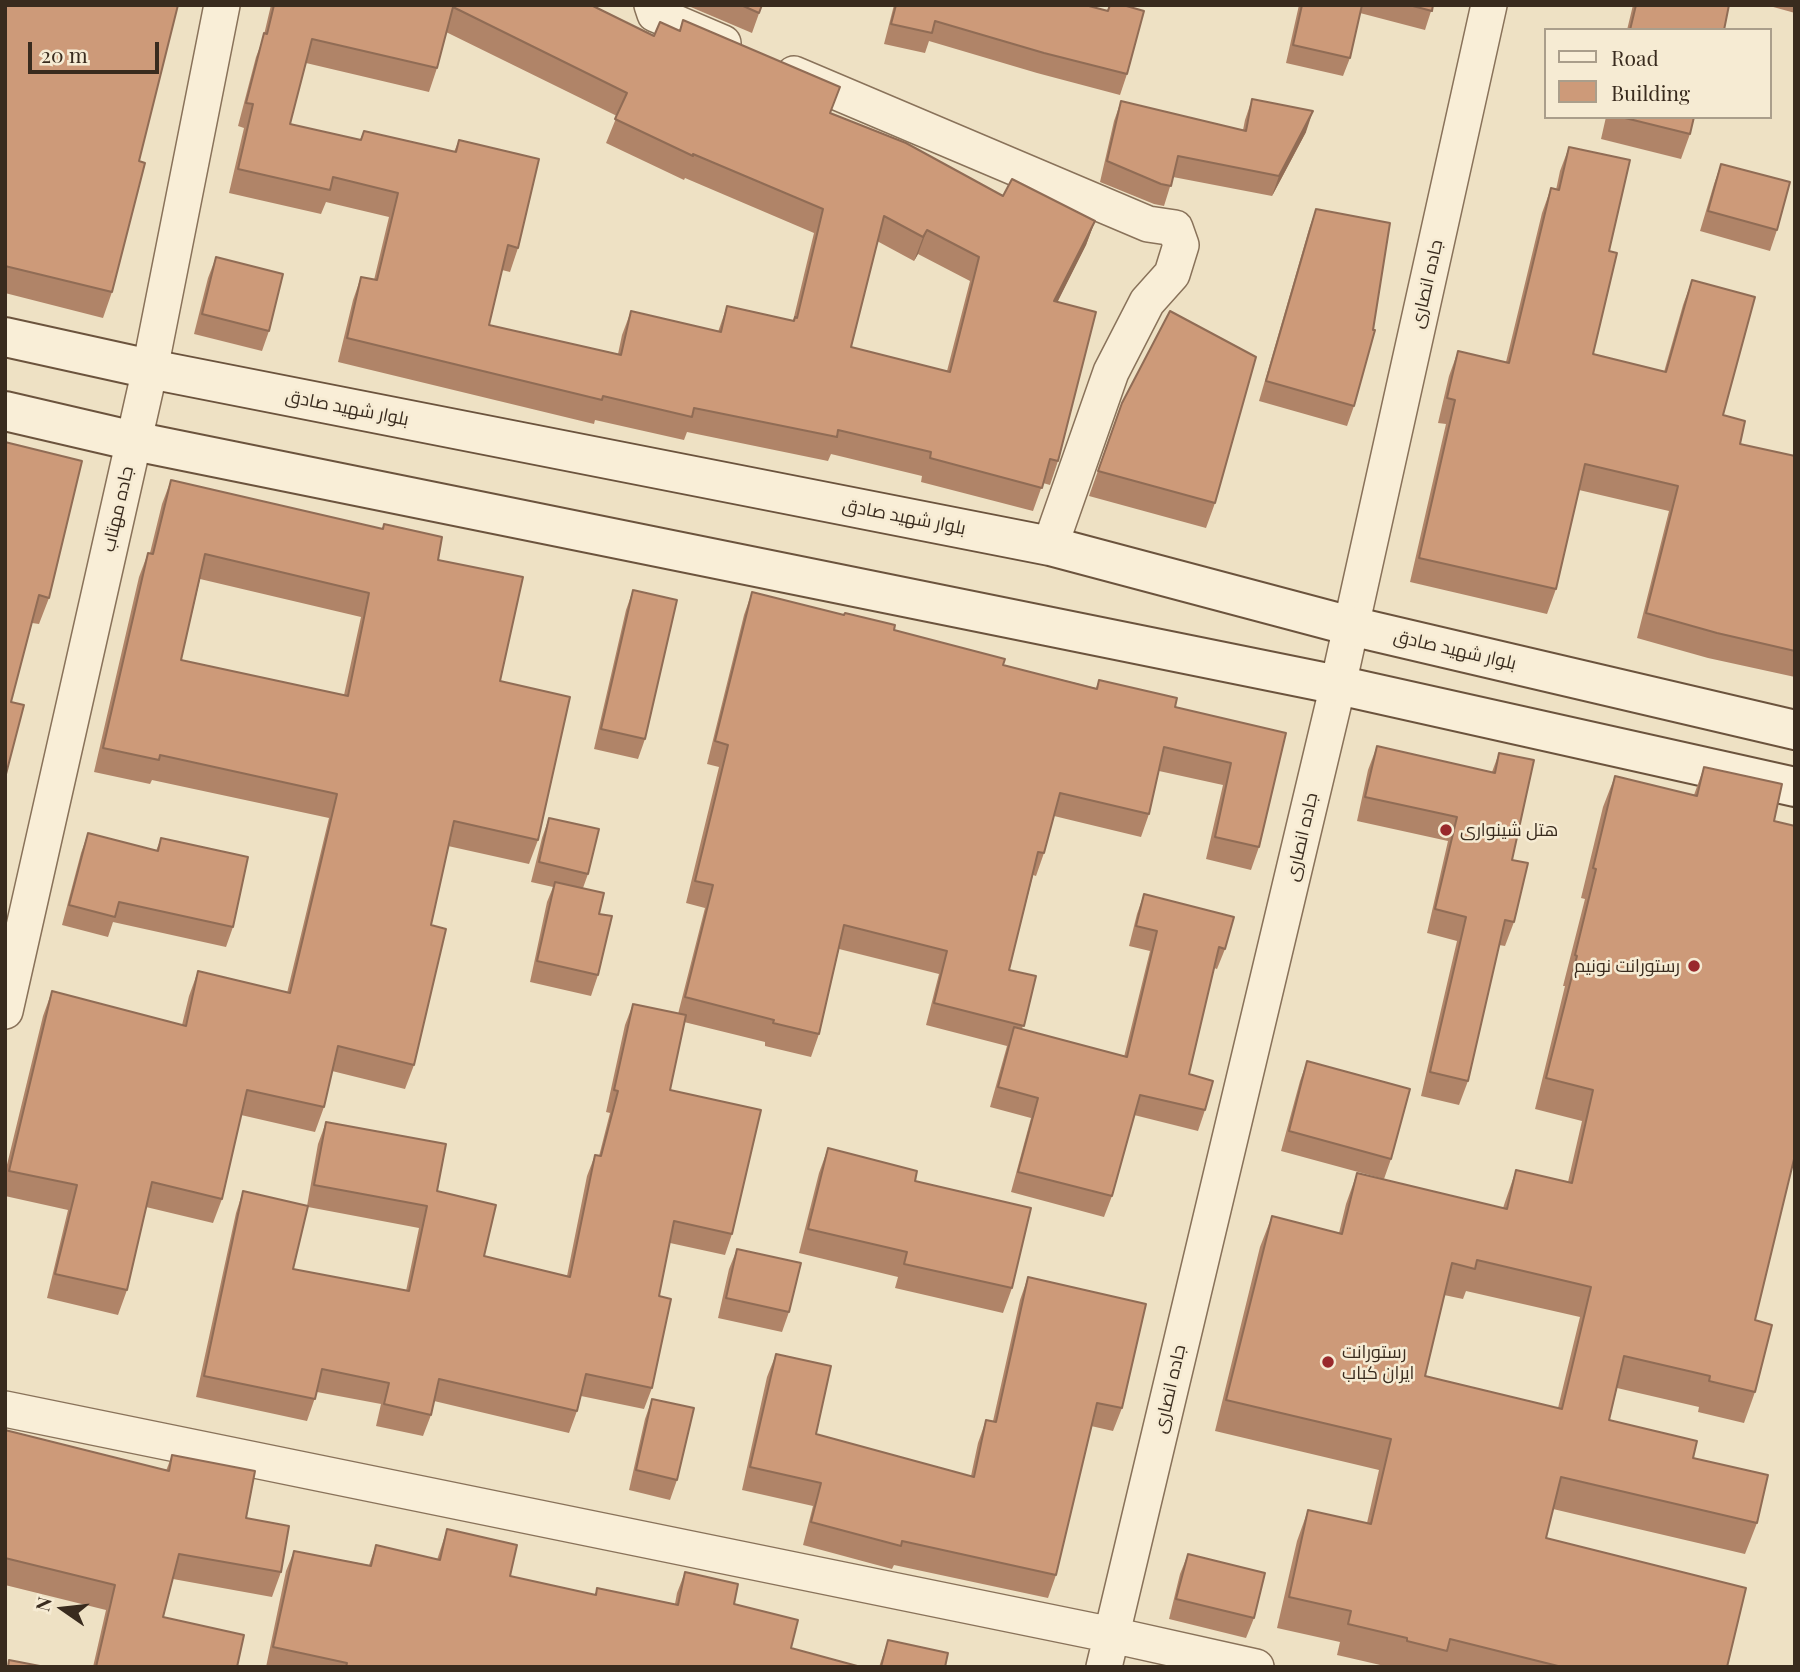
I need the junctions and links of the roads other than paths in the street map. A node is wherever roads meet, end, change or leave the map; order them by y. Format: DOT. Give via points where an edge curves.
graph roads {
  1 [pos="222,5"];
  2 [pos="652,5"];
  3 [pos="1489,5"];
  4 [pos="5,337"];
  5 [pos="150,369"];
  6 [pos="5,411"];
  7 [pos="134,441"];
  8 [pos="1049,546"];
  9 [pos="1351,626"];
  10 [pos="1338,685"];
  11 [pos="1795,730"];
  12 [pos="1795,788"];
  13 [pos="5,1011"];
  14 [pos="5,1409"];
  15 [pos="1108,1651"];
  16 [pos="1256,1667"];
  1 -- 5 [label="street, جاده مهتاب"];
  2 -- 8 [label="street" via="655,14 762,60 1148,224 1175,228 1181,245 1172,274 1147,302 1111,372"];
  3 -- 9 [label="street, جاده انصاری"];
  4 -- 5 [label="main road, بلوار شهید صادق"];
  5 -- 7 [label="street, جاده مهتاب"];
  5 -- 8 [label="main road, بلوار شهید صادق"];
  6 -- 7 [label="main road"];
  7 -- 10 [label="main road"];
  7 -- 13 [label="street, جاده مهتاب"];
  8 -- 9 [label="main road, بلوار شهید صادق"];
  9 -- 10 [label="street, جاده انصاری"];
  9 -- 11 [label="main road, بلوار شهید صادق"];
  10 -- 12 [label="main road"];
  10 -- 15 [label="street, جاده انصاری"];
  14 -- 15 [label="street"];
  15 -- 16 [label="street"];
}
